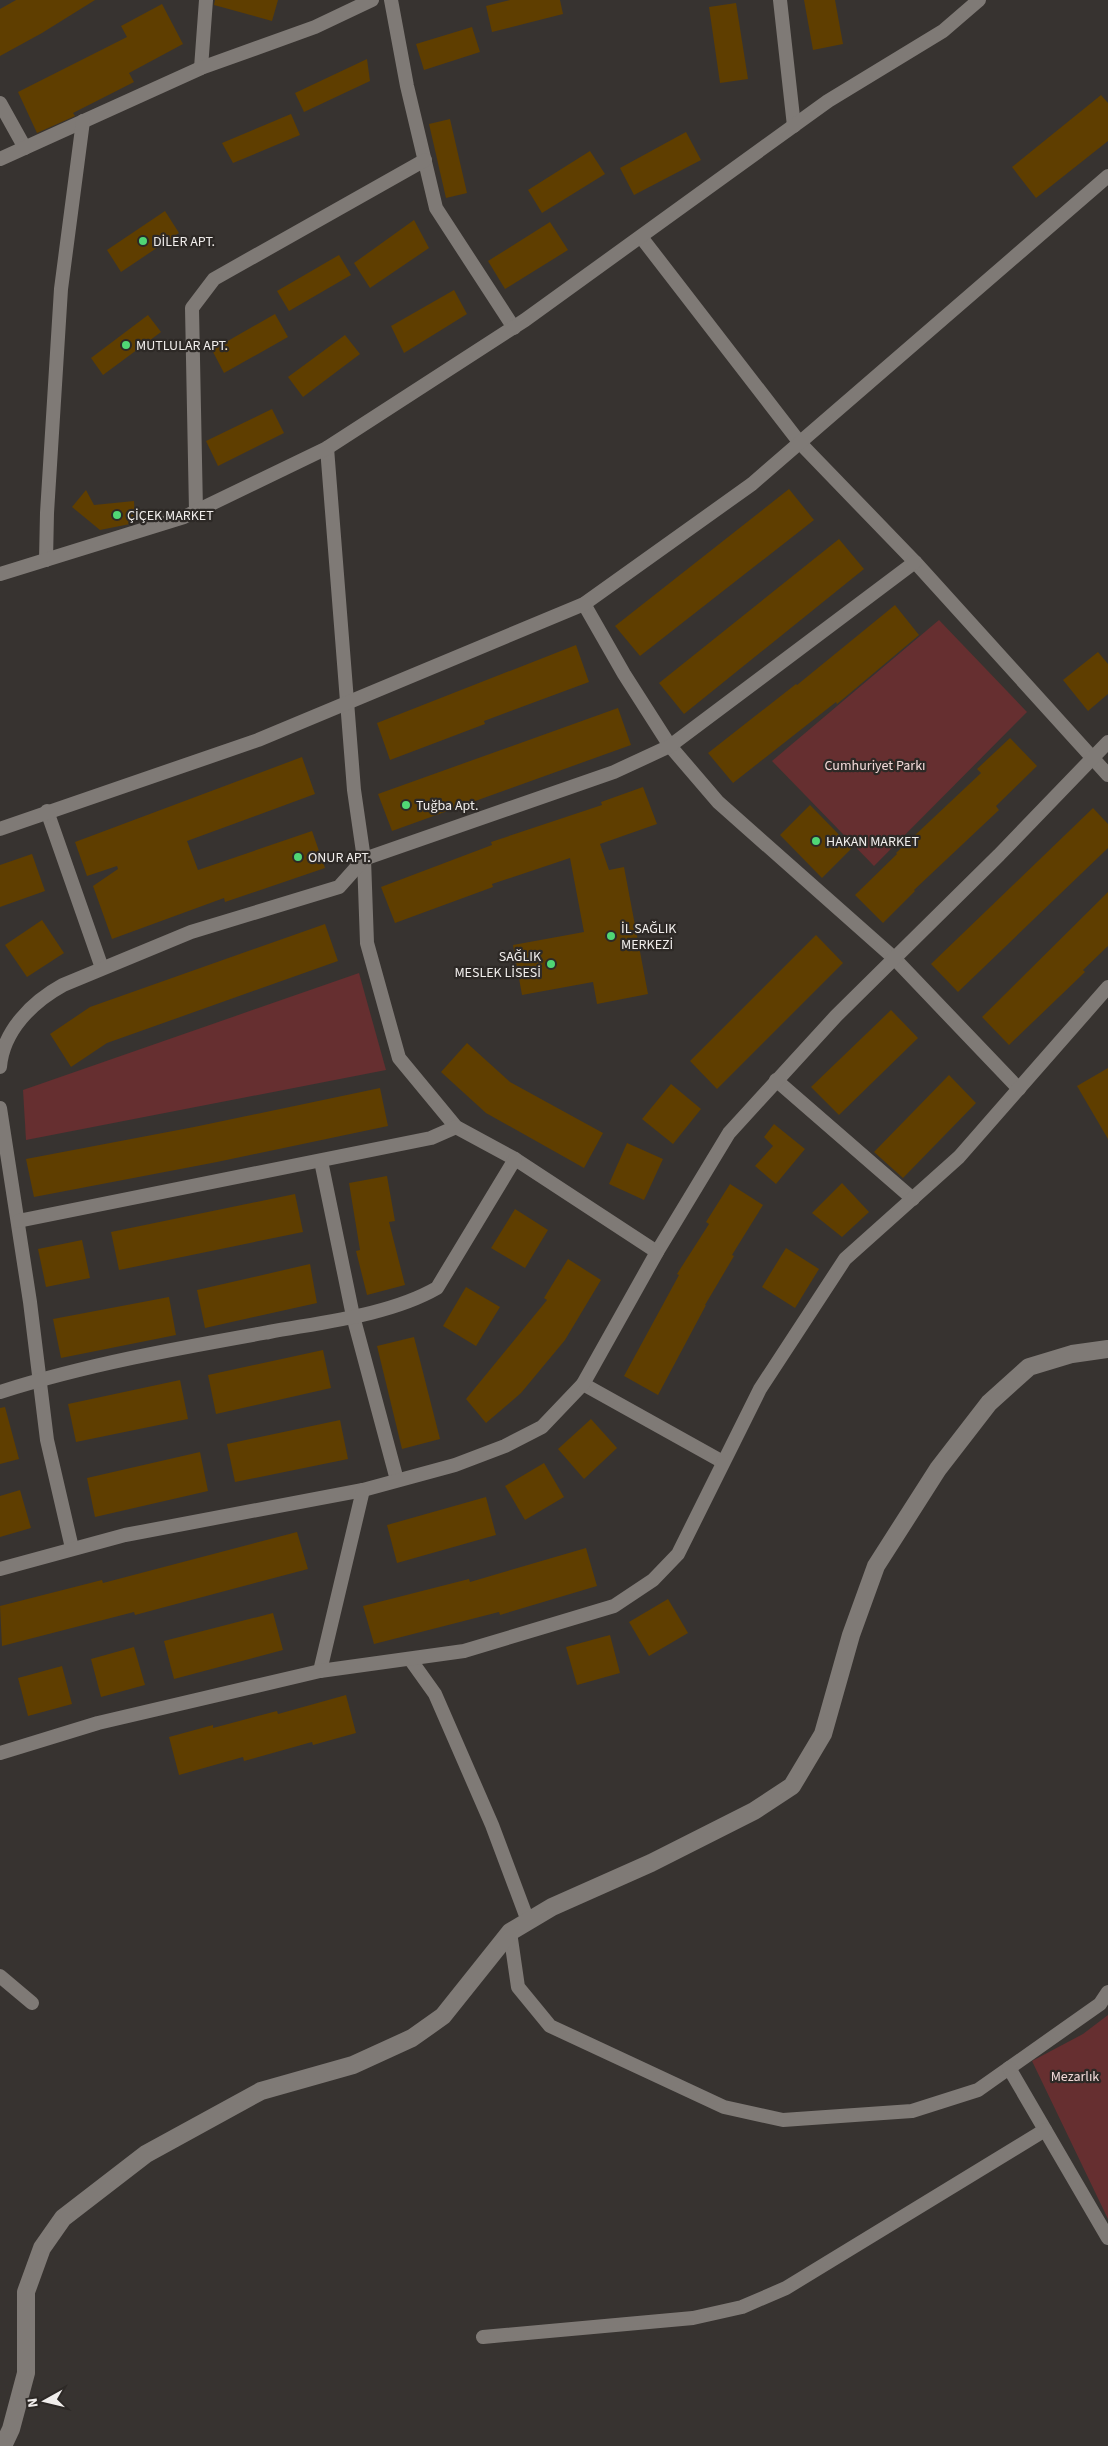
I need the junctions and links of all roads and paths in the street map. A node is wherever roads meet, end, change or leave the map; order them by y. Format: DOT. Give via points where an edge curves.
graph roads {
  1 [pos="206,0"];
  2 [pos="372,0"];
  3 [pos="391,0"];
  4 [pos="780,0"];
  5 [pos="978,0"];
  6 [pos="200,68"];
  7 [pos="0,103"];
  8 [pos="83,121"];
  9 [pos="794,126"];
  10 [pos="24,148"];
  11 [pos="0,160"];
  12 [pos="425,160"];
  13 [pos="1108,176"];
  14 [pos="641,237"];
  15 [pos="514,328"];
  16 [pos="800,443"];
  17 [pos="327,448"];
  18 [pos="196,511"];
  19 [pos="46,560"];
  20 [pos="915,562"];
  21 [pos="0,574"];
  22 [pos="584,604"];
  23 [pos="347,701"];
  24 [pos="1108,742"];
  25 [pos="670,746"];
  26 [pos="1091,758"];
  27 [pos="1108,775"];
  28 [pos="47,812"];
  29 [pos="0,828"];
  30 [pos="364,859"];
  31 [pos="894,958"];
  32 [pos="102,968"];
  33 [pos="1108,987"];
  34 [pos="0,1066"];
  35 [pos="776,1080"];
  36 [pos="1019,1089"];
  37 [pos="0,1114"];
  38 [pos="456,1127"];
  39 [pos="515,1159"];
  40 [pos="321,1161"];
  41 [pos="913,1199"];
  42 [pos="18,1221"];
  43 [pos="657,1252"];
  44 [pos="353,1316"];
  45 [pos="1108,1349"];
  46 [pos="38,1380"];
  47 [pos="583,1384"];
  48 [pos="0,1392"];
  49 [pos="723,1462"];
  50 [pos="397,1480"];
  51 [pos="363,1490"];
  52 [pos="72,1548"];
  53 [pos="0,1569"];
  54 [pos="410,1659"];
  55 [pos="320,1671"];
  56 [pos="0,1753"];
  57 [pos="528,1921"];
  58 [pos="510,1932"];
  59 [pos="0,1976"];
  60 [pos="1108,1992"];
  61 [pos="32,2003"];
  62 [pos="1009,2068"];
  63 [pos="1045,2130"];
  64 [pos="1108,2238"];
  65 [pos="483,2338"];
  66 [pos="3,2446"];
  1 -- 6 [label="street"];
  2 -- 6 [label="street" via="315,27"];
  3 -- 12 [label="street"];
  4 -- 9 [label="street"];
  5 -- 9 [label="street" via="943,31 828,101"];
  6 -- 8 [label="street"];
  7 -- 10 [label="street"];
  8 -- 10 [label="street"];
  8 -- 19 [label="street" via="61,289"];
  9 -- 14 [label="street"];
  10 -- 11 [label="street"];
  12 -- 15 [label="street" via="436,208"];
  12 -- 18 [label="street" via="214,279 192,308"];
  13 -- 16 [label="street"];
  14 -- 15 [label="street"];
  14 -- 16 [label="street"];
  15 -- 17 [label="street"];
  16 -- 20 [label="street"];
  16 -- 22 [label="street" via="752,484"];
  17 -- 18 [label="street"];
  17 -- 23 [label="street"];
  18 -- 19 [label="street"];
  19 -- 21 [label="street"];
  20 -- 25 [label="street"];
  20 -- 26 [label="street"];
  22 -- 23 [label="street"];
  22 -- 25 [label="street"];
  23 -- 28 [label="street" via="258,740"];
  23 -- 30 [label="street" via="354,790"];
  24 -- 26 [label="street"];
  25 -- 30 [label="street" via="614,772"];
  25 -- 31 [label="street" via="718,802"];
  26 -- 27 [label="street"];
  26 -- 31 [label="street" via="999,855"];
  28 -- 29 [label="street"];
  28 -- 32 [label="street"];
  30 -- 32 [label="street" via="339,887 192,932"];
  30 -- 38 [label="street" via="367,943 400,1058"];
  31 -- 35 [label="street"];
  31 -- 36 [label="street"];
  32 -- 34 [label="street" via="43,996 18,1022 2,1050"];
  33 -- 36 [label="street"];
  35 -- 41 [label="street"];
  35 -- 43 [label="street" via="729,1133"];
  36 -- 41 [label="street" via="959,1157"];
  37 -- 42 [label="street"];
  38 -- 39 [label="street"];
  38 -- 40 [label="street" via="431,1138"];
  39 -- 43 [label="street"];
  39 -- 44 [label="street" via="437,1288 420,1298"];
  40 -- 42 [label="street"];
  40 -- 44 [label="street"];
  41 -- 49 [label="street" via="845,1259 760,1389"];
  42 -- 46 [label="street"];
  43 -- 47 [label="street"];
  44 -- 46 [label="street" via="130,1358"];
  44 -- 50 [label="street"];
  45 -- 57 [label="street" via="1072,1354 1029,1367 989,1403 938,1469 876,1566 851,1635 823,1734 792,1786 754,1811"];
  46 -- 48 [label="street"];
  46 -- 52 [label="street" via="47,1440"];
  47 -- 49 [label="street"];
  47 -- 50 [label="street" via="542,1427 505,1446 455,1465"];
  49 -- 54 [label="street" via="678,1554 653,1580 614,1606 464,1651"];
  50 -- 51 [label="street"];
  51 -- 52 [label="street"];
  51 -- 55 [label="street"];
  52 -- 53 [label="street"];
  54 -- 55 [label="street"];
  54 -- 57 [label="street" via="435,1694 492,1825"];
  55 -- 56 [label="street" via="98,1723"];
  57 -- 58 [label="street"];
  58 -- 62 [label="street" via="518,1987 550,2026 724,2106 783,2120 912,2111 978,2090"];
  58 -- 66 [label="street" via="442,2016 412,2038 353,2064 260,2091 146,2154 63,2218 42,2248 26,2292 26,2373 11,2429"];
  59 -- 61 [label="street"];
  60 -- 62 [label="street" via="1100,2004"];
  62 -- 63 [label="street"];
  63 -- 64 [label="street"];
  63 -- 65 [label="street" via="786,2288 742,2307 693,2318"];
}
